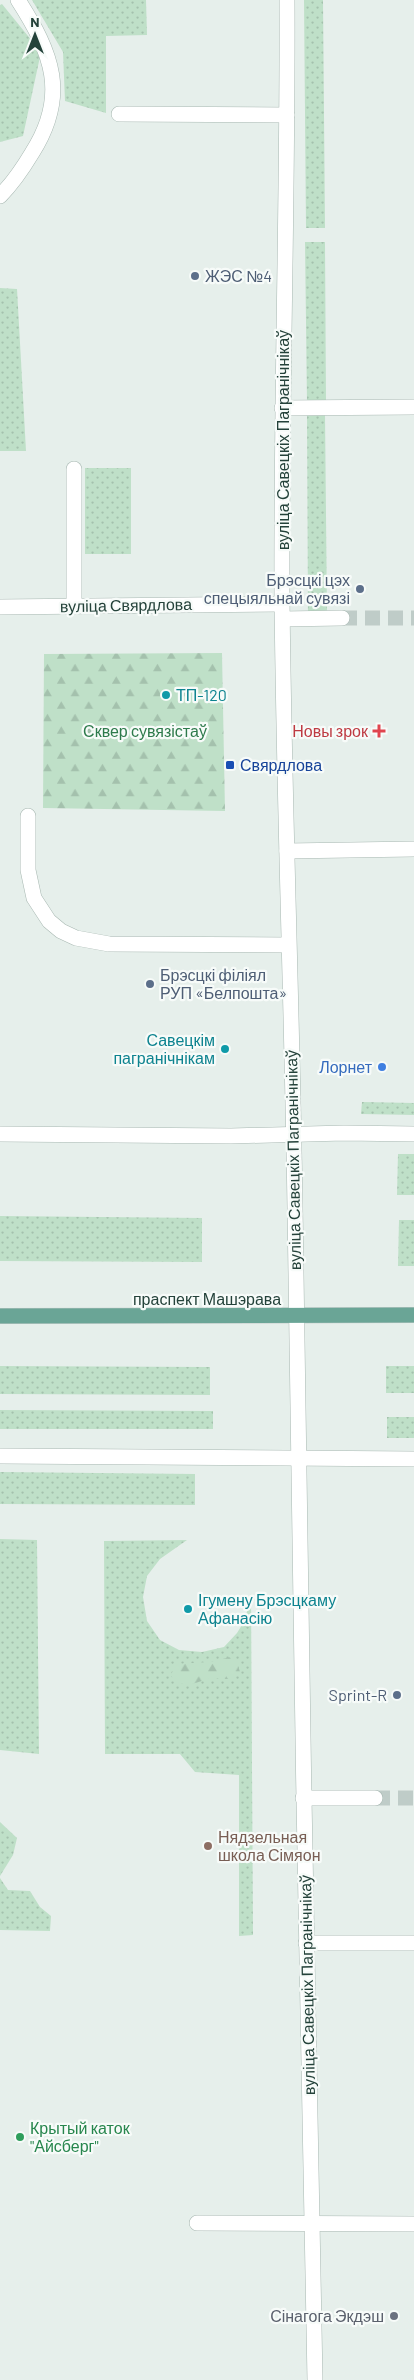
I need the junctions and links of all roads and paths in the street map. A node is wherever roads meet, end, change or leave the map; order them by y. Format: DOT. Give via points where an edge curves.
graph roads {
  1 [pos="18,0"];
  2 [pos="287,0"];
  3 [pos="119,114"];
  4 [pos="288,115"];
  5 [pos="0,196"];
  6 [pos="414,407"];
  7 [pos="282,408"];
  8 [pos="74,469"];
  9 [pos="74,606"];
  10 [pos="0,607"];
  11 [pos="282,612"];
  12 [pos="342,618"];
  13 [pos="28,816"];
  14 [pos="414,849"];
  15 [pos="287,851"];
  16 [pos="288,945"];
  17 [pos="0,1134"];
  18 [pos="414,1134"];
  19 [pos="294,1135"];
  20 [pos="414,1315"];
  21 [pos="0,1316"];
  22 [pos="296,1316"];
  23 [pos="0,1456"];
  24 [pos="298,1458"];
  25 [pos="414,1459"];
  26 [pos="303,1798"];
  27 [pos="375,1798"];
  28 [pos="306,1943"];
  29 [pos="414,1943"];
  30 [pos="198,2223"];
  31 [pos="312,2224"];
  32 [pos="414,2224"];
  33 [pos="315,2380"];
  1 -- 5 [label="street" via="46,50 52,72 53,102 40,141 18,176"];
  2 -- 4 [label="street, вуліца Савецкіх Пагранічнікаў"];
  3 -- 4 [label="street"];
  4 -- 7 [label="street, вуліца Савецкіх Пагранічнікаў"];
  6 -- 7 [label="street"];
  7 -- 11 [label="street, вуліца Савецкіх Пагранічнікаў"];
  8 -- 9 [label="street"];
  9 -- 10 [label="street, вуліца Свярдлова"];
  9 -- 11 [label="street, вуліца Свярдлова"];
  11 -- 12 [label="street, вуліца Свярдлова"];
  11 -- 15 [label="street, вуліца Савецкіх Пагранічнікаў"];
  13 -- 16 [label="street" via="28,870 34,898 49,921 61,931 76,938 110,944"];
  14 -- 15 [label="street"];
  15 -- 16 [label="street, вуліца Савецкіх Пагранічнікаў"];
  16 -- 19 [label="street, вуліца Савецкіх Пагранічнікаў"];
  17 -- 19 [label="street"];
  18 -- 19 [label="street"];
  19 -- 22 [label="street, вуліца Савецкіх Пагранічнікаў"];
  20 -- 22 [label="main road, праспект Машэрава"];
  21 -- 22 [label="main road, праспект Машэрава"];
  22 -- 24 [label="street, вуліца Савецкіх Пагранічнікаў"];
  23 -- 24 [label="street"];
  24 -- 25 [label="street"];
  24 -- 26 [label="street, вуліца Савецкіх Пагранічнікаў"];
  26 -- 27 [label="street"];
  26 -- 28 [label="street, вуліца Савецкіх Пагранічнікаў"];
  28 -- 29 [label="street"];
  28 -- 31 [label="street, вуліца Савецкіх Пагранічнікаў"];
  30 -- 31 [label="street"];
  31 -- 32 [label="street"];
  31 -- 33 [label="street, вуліца Савецкіх Пагранічнікаў"];
}
